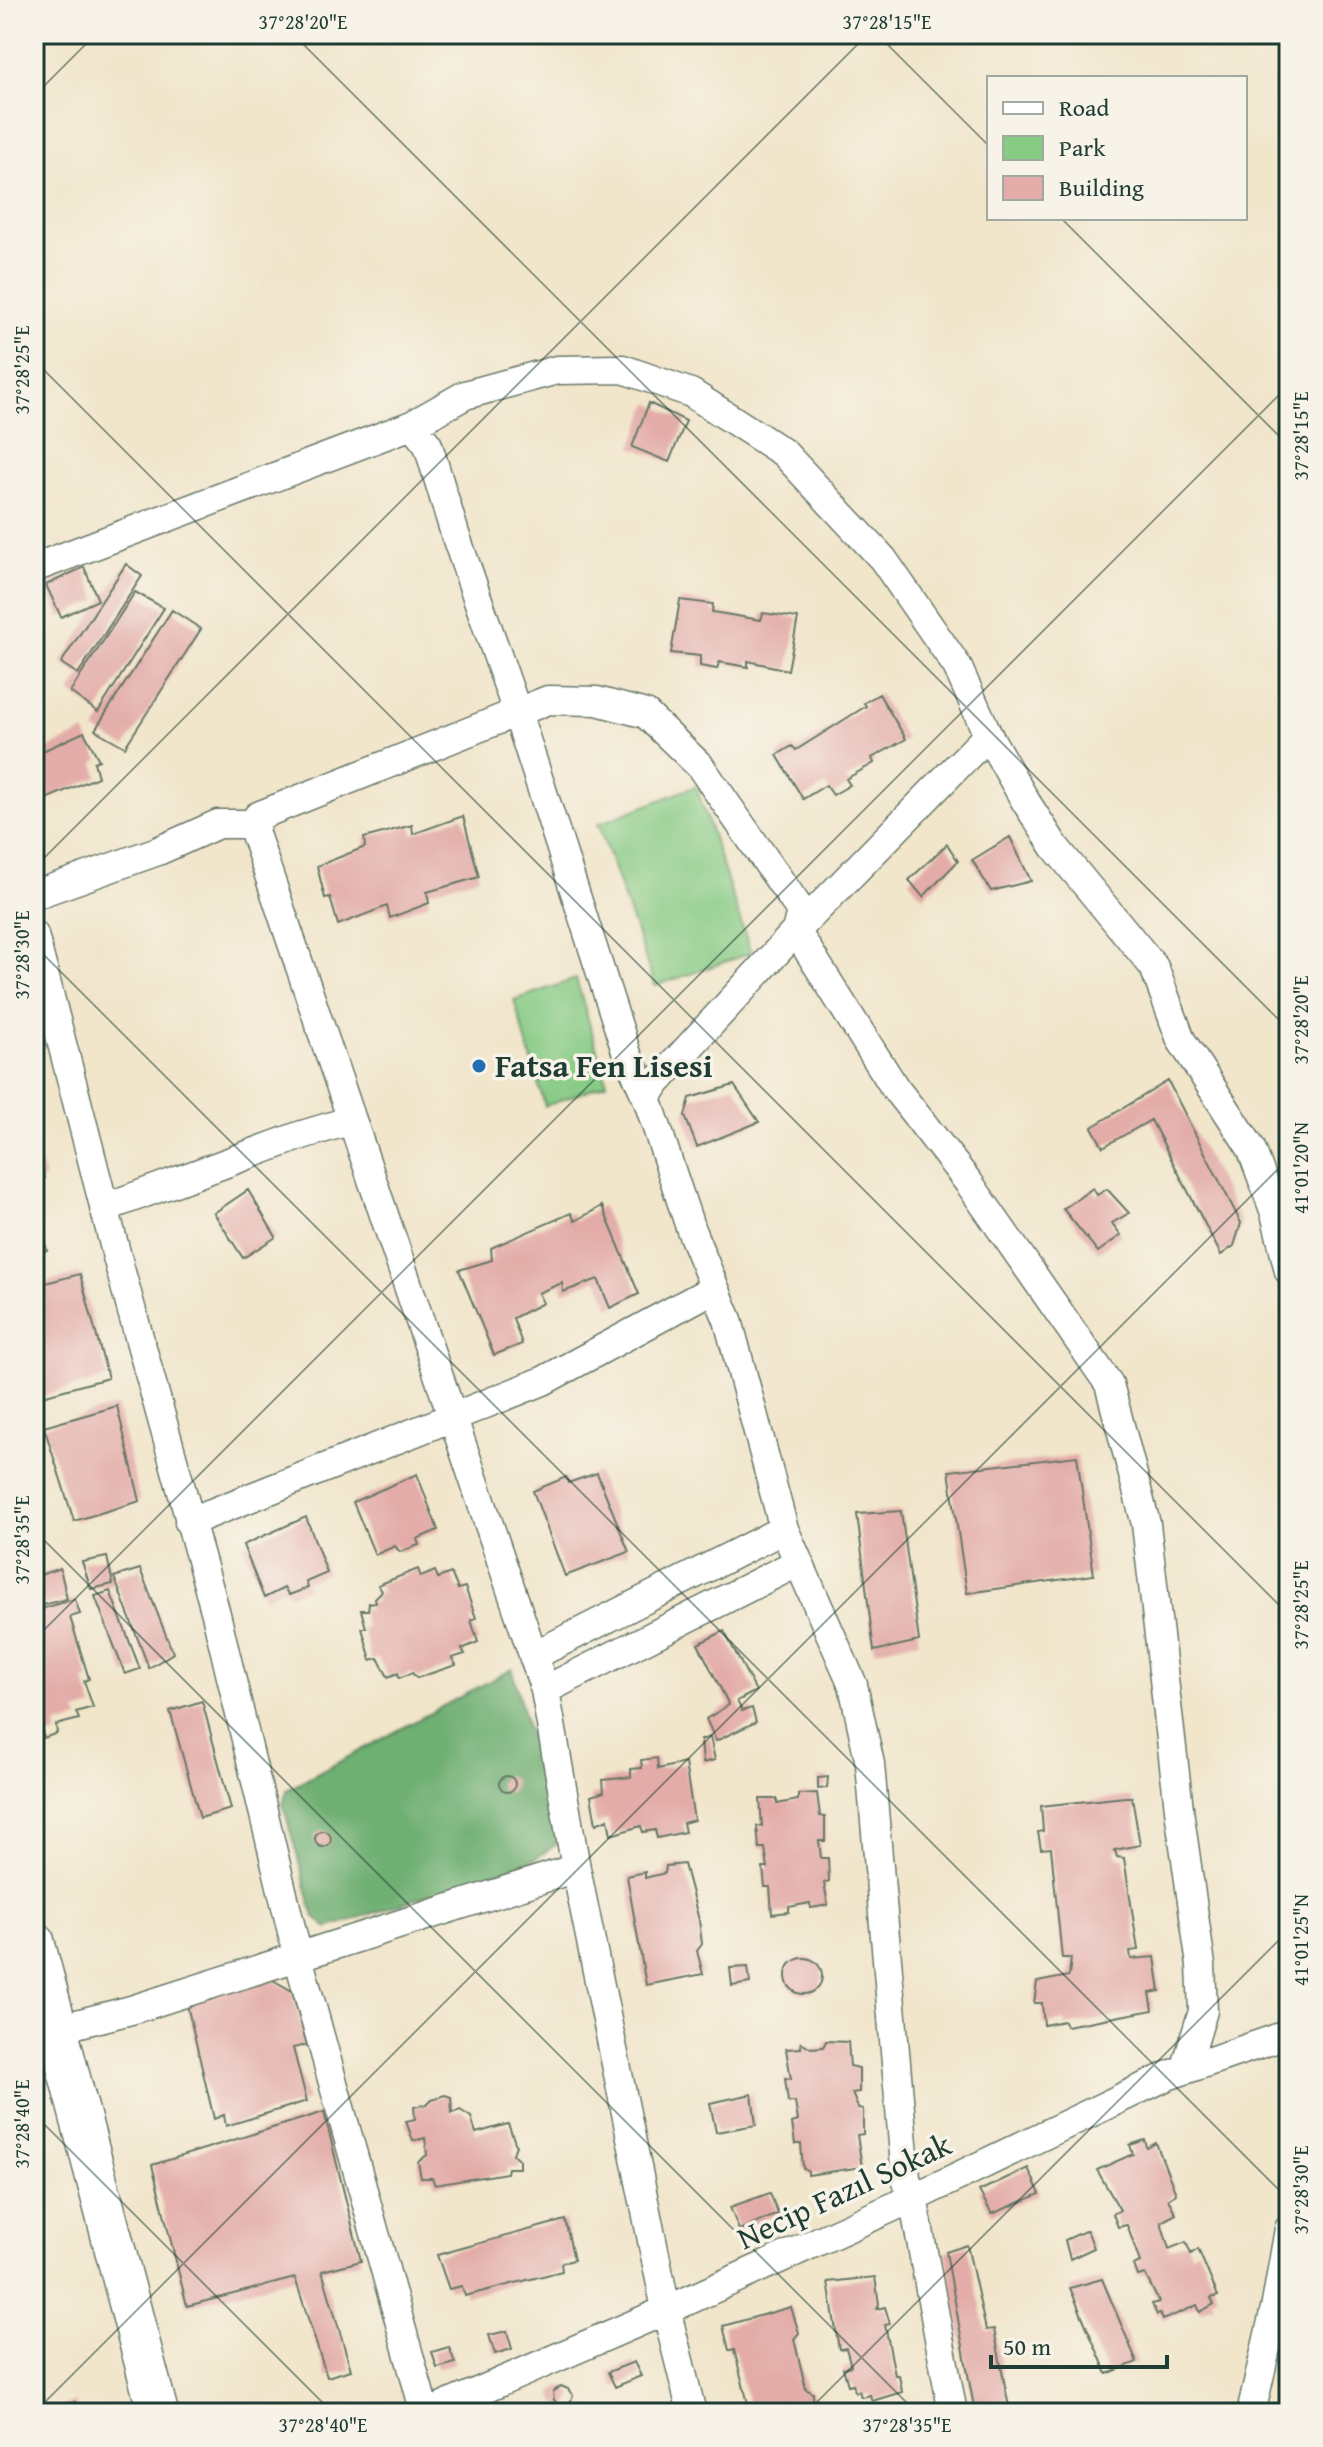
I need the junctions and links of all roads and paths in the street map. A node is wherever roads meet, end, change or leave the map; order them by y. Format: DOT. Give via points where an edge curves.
graph roads {
  1 [pos="412,425"];
  2 [pos="34,568"];
  3 [pos="517,712"];
  4 [pos="988,735"];
  5 [pos="256,824"];
  6 [pos="34,895"];
  7 [pos="796,931"];
  8 [pos="34,935"];
  9 [pos="647,1098"];
  10 [pos="352,1120"];
  11 [pos="104,1208"];
  12 [pos="1289,1271"];
  13 [pos="715,1288"];
  14 [pos="452,1417"];
  15 [pos="189,1522"];
  16 [pos="784,1529"];
  17 [pos="797,1563"];
  18 [pos="533,1656"];
  19 [pos="545,1690"];
  20 [pos="576,1868"];
  21 [pos="34,1941"];
  22 [pos="298,1957"];
  23 [pos="57,2029"];
  24 [pos="1289,2034"];
  25 [pos="1185,2070"];
  26 [pos="913,2198"];
  27 [pos="1289,2229"];
  28 [pos="666,2309"];
  29 [pos="158,2413"];
  30 [pos="427,2413"];
  31 [pos="692,2413"];
  32 [pos="953,2413"];
  33 [pos="1251,2413"];
  1 -- 2 [label="street"];
  1 -- 3 [label="street" via="428,445"];
  1 -- 4 [label="street" via="465,395 557,370 623,369 691,393 784,453 883,559 957,666"];
  3 -- 5 [label="street" via="258,816"];
  3 -- 7 [label="street" via="548,700 597,701 646,714 700,766 801,911"];
  3 -- 9 [label="street" via="627,1054"];
  4 -- 7 [label="street"];
  4 -- 12 [label="street" via="1055,847 1154,967 1181,1040 1251,1148"];
  5 -- 6 [label="street" via="218,824"];
  5 -- 10 [label="street" via="254,831"];
  7 -- 9 [label="street"];
  7 -- 25 [label="street" via="895,1088 969,1183 1109,1384 1146,1524 1201,1965 1203,2011"];
  8 -- 11 [label="street"];
  9 -- 13 [label="street"];
  10 -- 11 [label="street"];
  10 -- 14 [label="street"];
  11 -- 15 [label="street"];
  13 -- 14 [label="street" via="543,1381"];
  13 -- 16 [label="street"];
  14 -- 15 [label="street"];
  14 -- 18 [label="street"];
  15 -- 22 [label="street"];
  16 -- 17 [label="street"];
  16 -- 18 [label="street"];
  17 -- 19 [label="street"];
  17 -- 26 [label="street" via="853,1685 870,1764 906,2178"];
  18 -- 19 [label="street"];
  19 -- 20 [label="street"];
  20 -- 22 [label="street"];
  20 -- 28 [label="street"];
  21 -- 23 [label="main road"];
  22 -- 23 [label="street"];
  22 -- 30 [label="street"];
  23 -- 29 [label="main road"];
  24 -- 25 [label="street, Necip Fazıl Sokak"];
  25 -- 26 [label="street, Necip Fazıl Sokak"];
  26 -- 28 [label="street, Necip Fazıl Sokak"];
  26 -- 32 [label="street"];
  27 -- 33 [label="street"];
  28 -- 30 [label="street, Necip Fazıl Sokak"];
  28 -- 31 [label="street"];
}
